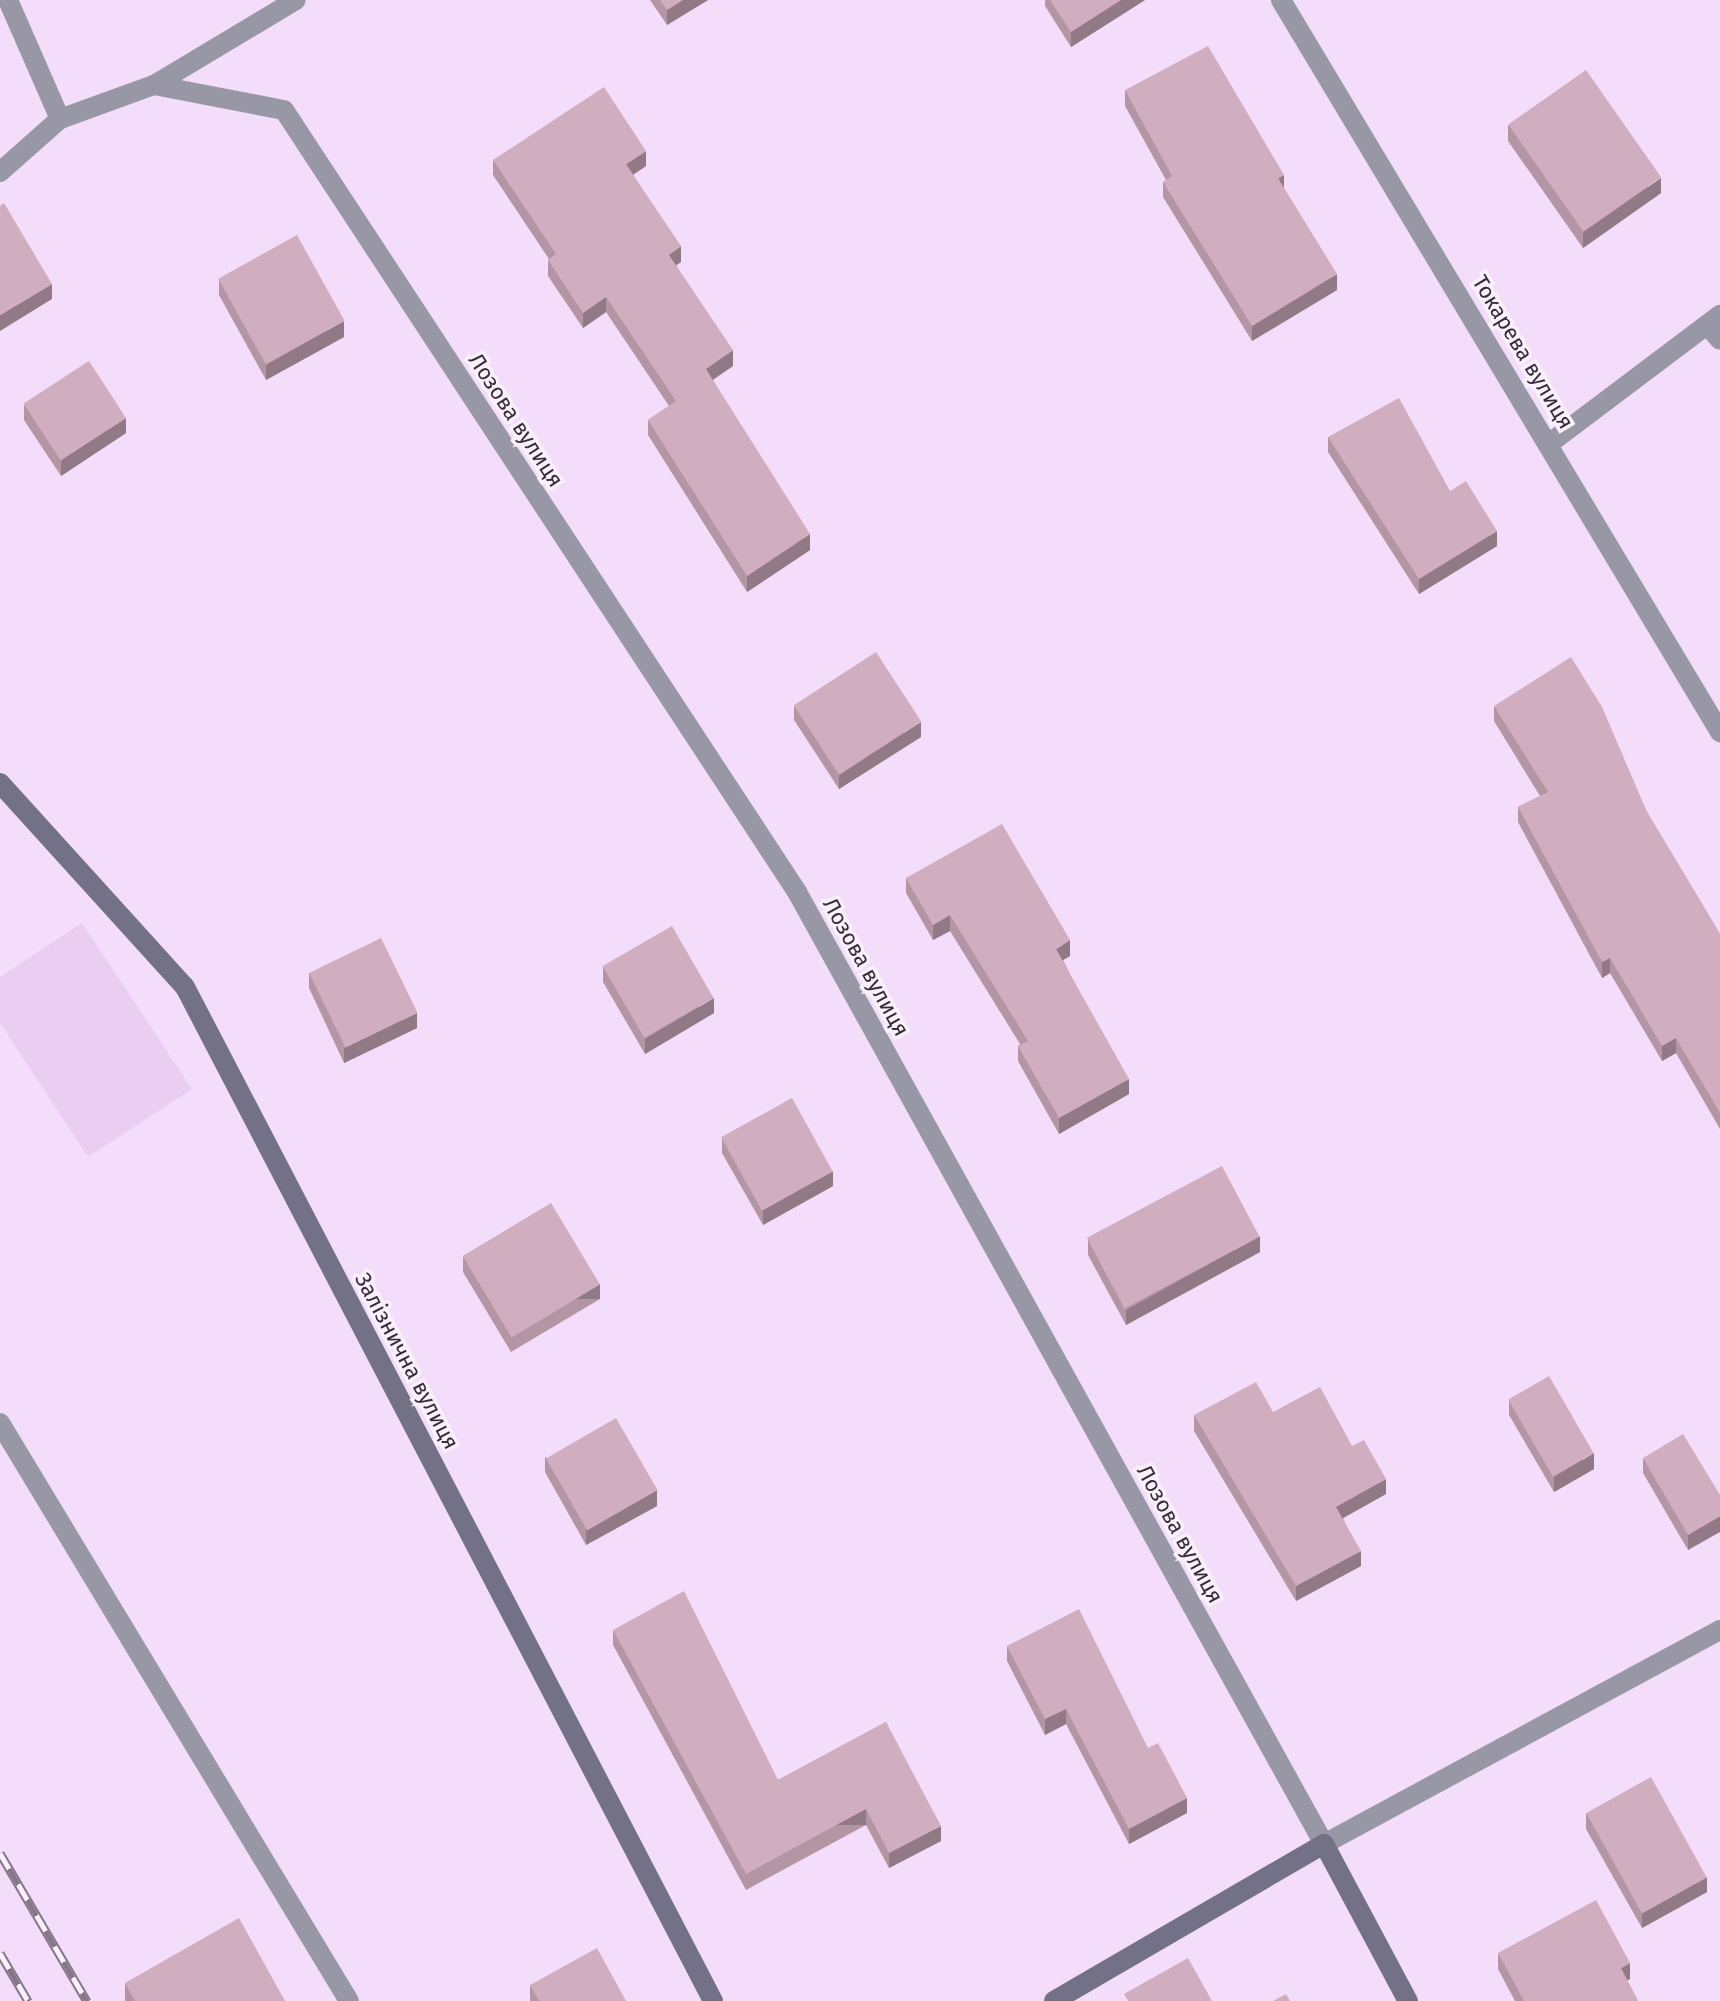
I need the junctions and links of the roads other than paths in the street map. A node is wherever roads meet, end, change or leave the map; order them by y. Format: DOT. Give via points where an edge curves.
graph roads {
  1 [pos="8,0"];
  2 [pos="296,0"];
  3 [pos="1281,0"];
  4 [pos="154,85"];
  5 [pos="60,119"];
  6 [pos="0,172"];
  7 [pos="1716,327"];
  8 [pos="1550,443"];
  9 [pos="1720,732"];
  10 [pos="0,783"];
  11 [pos="0,1423"];
  12 [pos="1720,1630"];
  13 [pos="1324,1844"];
  14 [pos="349,2001"];
  15 [pos="713,2001"];
  16 [pos="1054,2001"];
  17 [pos="1408,2001"];
  1 -- 5 [label="street"];
  2 -- 4 [label="street"];
  3 -- 8 [label="street, Токарева вулиця"];
  4 -- 5 [label="street"];
  4 -- 13 [label="street, Лозова вулиця" via="284,110 797,892"];
  5 -- 6 [label="street"];
  7 -- 8 [label="street"];
  8 -- 9 [label="street, Токарева вулиця"];
  10 -- 15 [label="main road, Залізнична вулиця" via="185,987"];
  11 -- 14 [label="street"];
  12 -- 13 [label="street"];
  13 -- 16 [label="main road"];
  13 -- 17 [label="main road, Лозова вулиця"];
}
